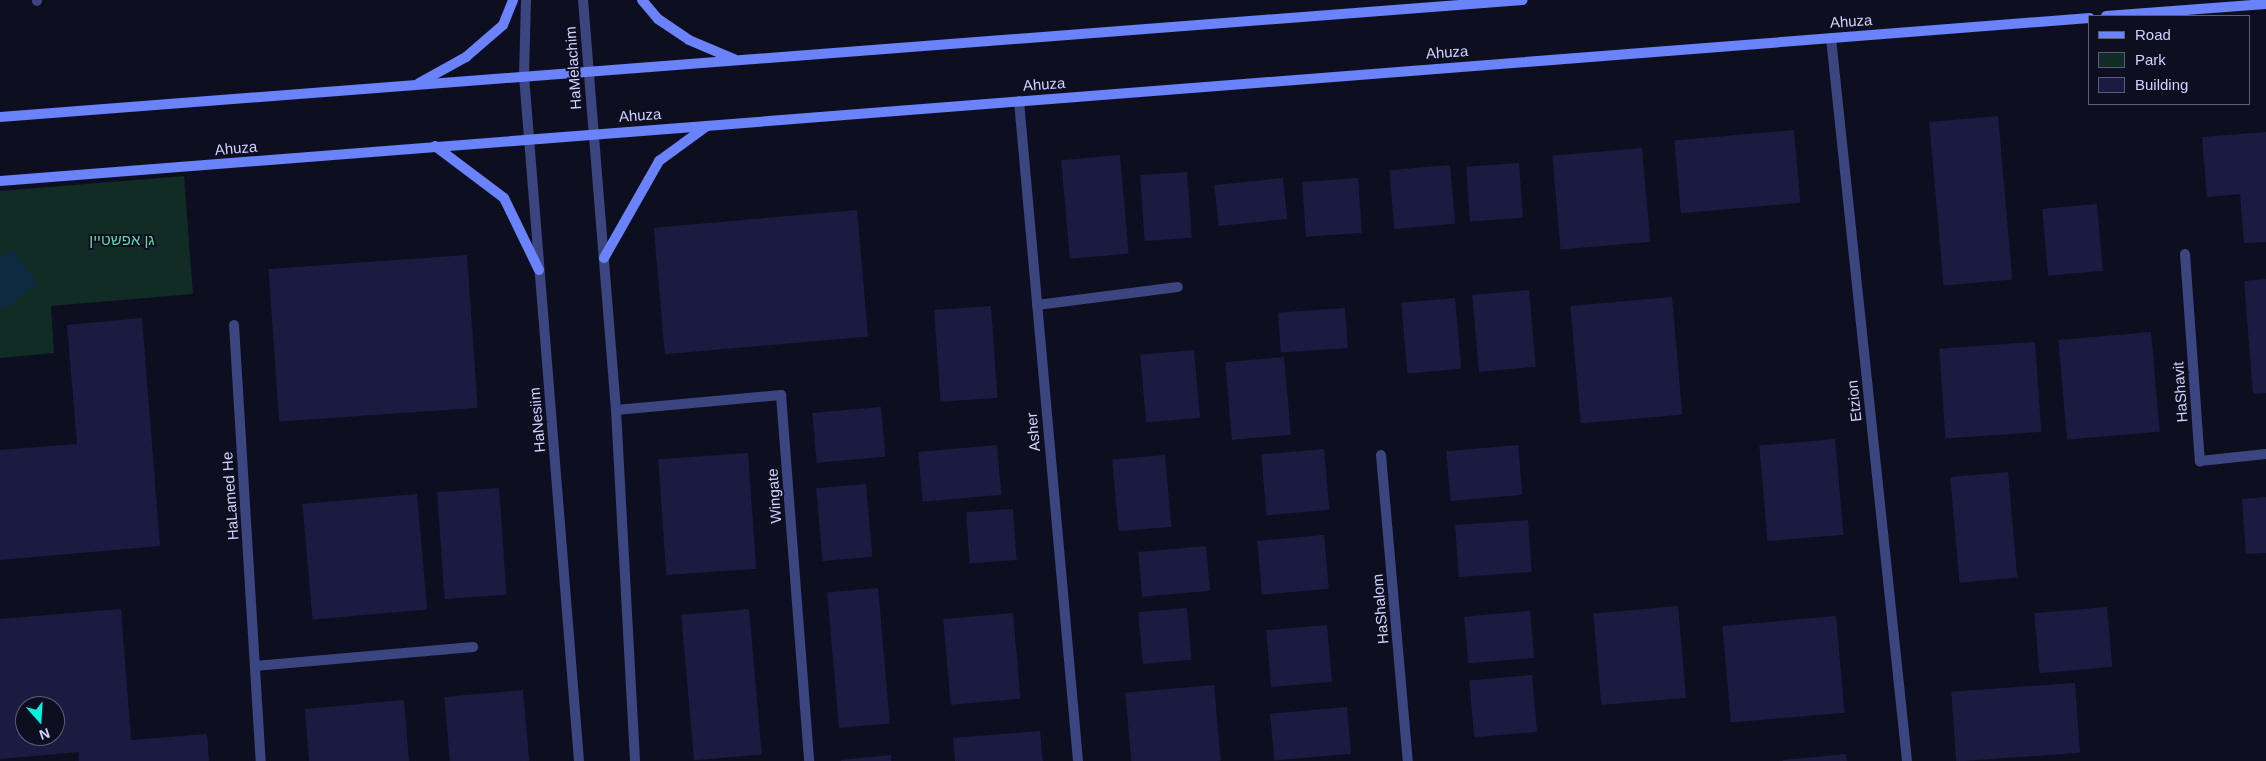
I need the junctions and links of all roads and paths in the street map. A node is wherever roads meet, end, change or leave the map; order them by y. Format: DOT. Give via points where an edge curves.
graph roads {
  1 [pos="513,0"];
  2 [pos="526,0"];
  3 [pos="583,0"];
  4 [pos="642,0"];
  5 [pos="1523,0"];
  6 [pos="2266,4"];
  7 [pos="2119,15"];
  8 [pos="2088,18"];
  9 [pos="1831,38"];
  10 [pos="737,61"];
  11 [pos="589,72"];
  12 [pos="524,76"];
  13 [pos="416,85"];
  14 [pos="1018,101"];
  15 [pos="0,117"];
  16 [pos="708,125"];
  17 [pos="594,134"];
  18 [pos="529,139"];
  19 [pos="434,146"];
  20 [pos="0,180"];
  21 [pos="2185,254"];
  22 [pos="604,258"];
  23 [pos="540,270"];
  24 [pos="1178,287"];
  25 [pos="1037,305"];
  26 [pos="234,325"];
  27 [pos="616,410"];
  28 [pos="2266,454"];
  29 [pos="1381,455"];
  30 [pos="473,647"];
  31 [pos="256,666"];
  32 [pos="261,761"];
  33 [pos="579,761"];
  34 [pos="635,761"];
  35 [pos="809,761"];
  36 [pos="1078,761"];
  37 [pos="1408,761"];
  38 [pos="1908,761"];
  1 -- 13 [label="main road" via="502,25 466,57"];
  2 -- 12 [label="street"];
  3 -- 11 [label="street, HaMelachim"];
  4 -- 10 [label="main road" via="658,19 689,40"];
  5 -- 10 [label="main road"];
  6 -- 7 [label="main road"];
  8 -- 9 [label="main road, Ahuza"];
  9 -- 14 [label="main road, Ahuza"];
  9 -- 38 [label="street, Etzion"];
  10 -- 11 [label="main road"];
  11 -- 12 [label="main road"];
  11 -- 17 [label="street, HaMelachim"];
  12 -- 13 [label="main road"];
  12 -- 18 [label="street, HaNesiim"];
  13 -- 15 [label="main road"];
  14 -- 16 [label="main road, Ahuza"];
  14 -- 25 [label="street, Asher"];
  16 -- 17 [label="main road, Ahuza"];
  16 -- 22 [label="main road" via="658,161"];
  17 -- 18 [label="main road, Ahuza"];
  17 -- 22 [label="street"];
  18 -- 19 [label="main road, Ahuza"];
  18 -- 23 [label="street, HaNesiim"];
  19 -- 20 [label="main road, Ahuza"];
  19 -- 23 [label="main road" via="504,198"];
  21 -- 28 [label="street, HaShavit" via="2200,461"];
  22 -- 27 [label="street"];
  23 -- 33 [label="street, HaNesiim"];
  24 -- 25 [label="street"];
  25 -- 36 [label="street, Asher"];
  26 -- 31 [label="street, HaLamed He"];
  27 -- 34 [label="street"];
  27 -- 35 [label="street, Wingate" via="781,395"];
  29 -- 37 [label="street, HaShalom"];
  30 -- 31 [label="street"];
  31 -- 32 [label="street, HaLamed He"];
}
